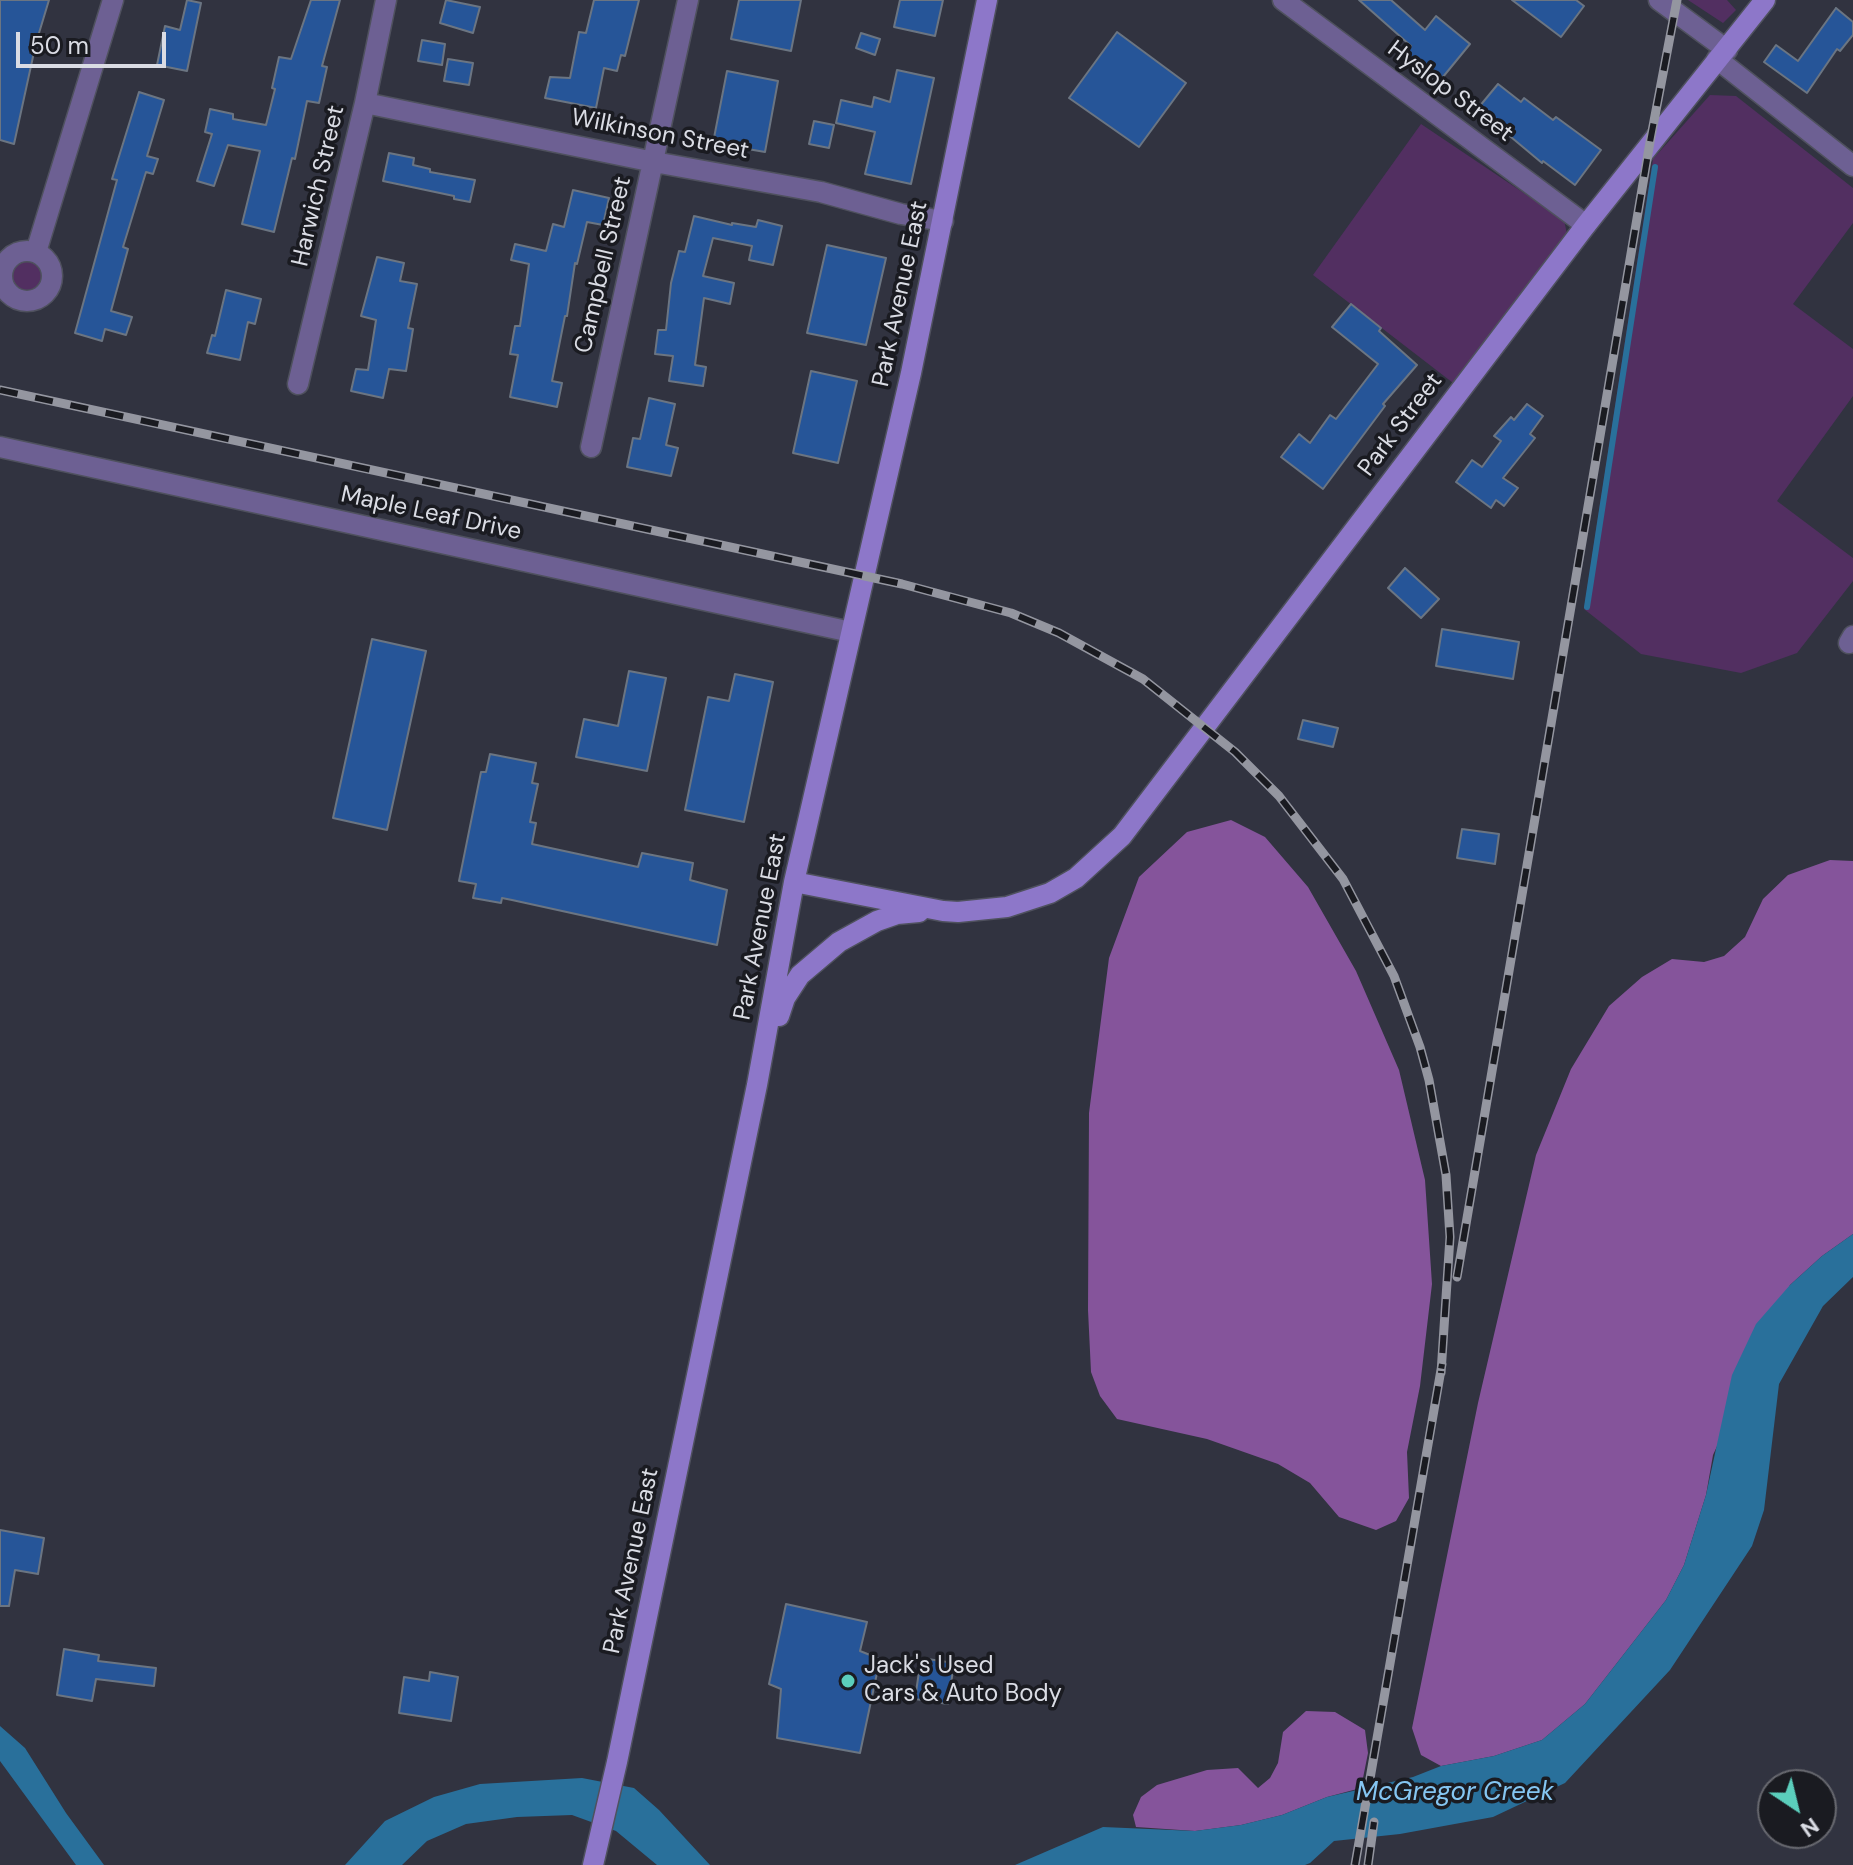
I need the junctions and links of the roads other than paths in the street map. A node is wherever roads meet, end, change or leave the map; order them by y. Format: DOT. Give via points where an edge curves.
graph roads {
  1 [pos="113,0"];
  2 [pos="386,0"];
  3 [pos="688,0"];
  4 [pos="987,0"];
  5 [pos="1283,0"];
  6 [pos="1659,0"];
  7 [pos="1765,0"];
  8 [pos="1722,54"];
  9 [pos="365,103"];
  10 [pos="654,162"];
  11 [pos="1853,166"];
  12 [pos="943,221"];
  13 [pos="1586,225"];
  14 [pos="36,252"];
  15 [pos="298,384"];
  16 [pos="0,447"];
  17 [pos="591,447"];
  18 [pos="851,632"];
  19 [pos="794,882"];
  20 [pos="943,911"];
  21 [pos="757,1085"];
  22 [pos="593,1865"];
  1 -- 14 [label="street"];
  2 -- 9 [label="street, Harwich Street"];
  3 -- 10 [label="street, Campbell Street"];
  4 -- 12 [label="main road, Park Avenue East"];
  5 -- 13 [label="street, Hyslop Street"];
  6 -- 8 [label="street"];
  7 -- 8 [label="main road, Park Street"];
  8 -- 11 [label="street"];
  8 -- 13 [label="main road, Park Street"];
  9 -- 10 [label="street, Wilkinson Street"];
  9 -- 15 [label="street, Harwich Street"];
  10 -- 12 [label="street, Wilkinson Street" via="821,192"];
  10 -- 17 [label="street, Campbell Street"];
  12 -- 18 [label="main road, Park Avenue East"];
  13 -- 20 [label="main road, Park Street" via="1122,836 1076,878 1050,893 1007,907"];
  16 -- 18 [label="street, Maple Leaf Drive"];
  18 -- 19 [label="main road, Park Avenue East"];
  19 -- 20 [label="main road"];
  19 -- 21 [label="main road, Park Avenue East"];
  20 -- 21 [label="main road" via="877,921 818,958 785,998"];
  21 -- 22 [label="main road, Park Avenue East"];
}
